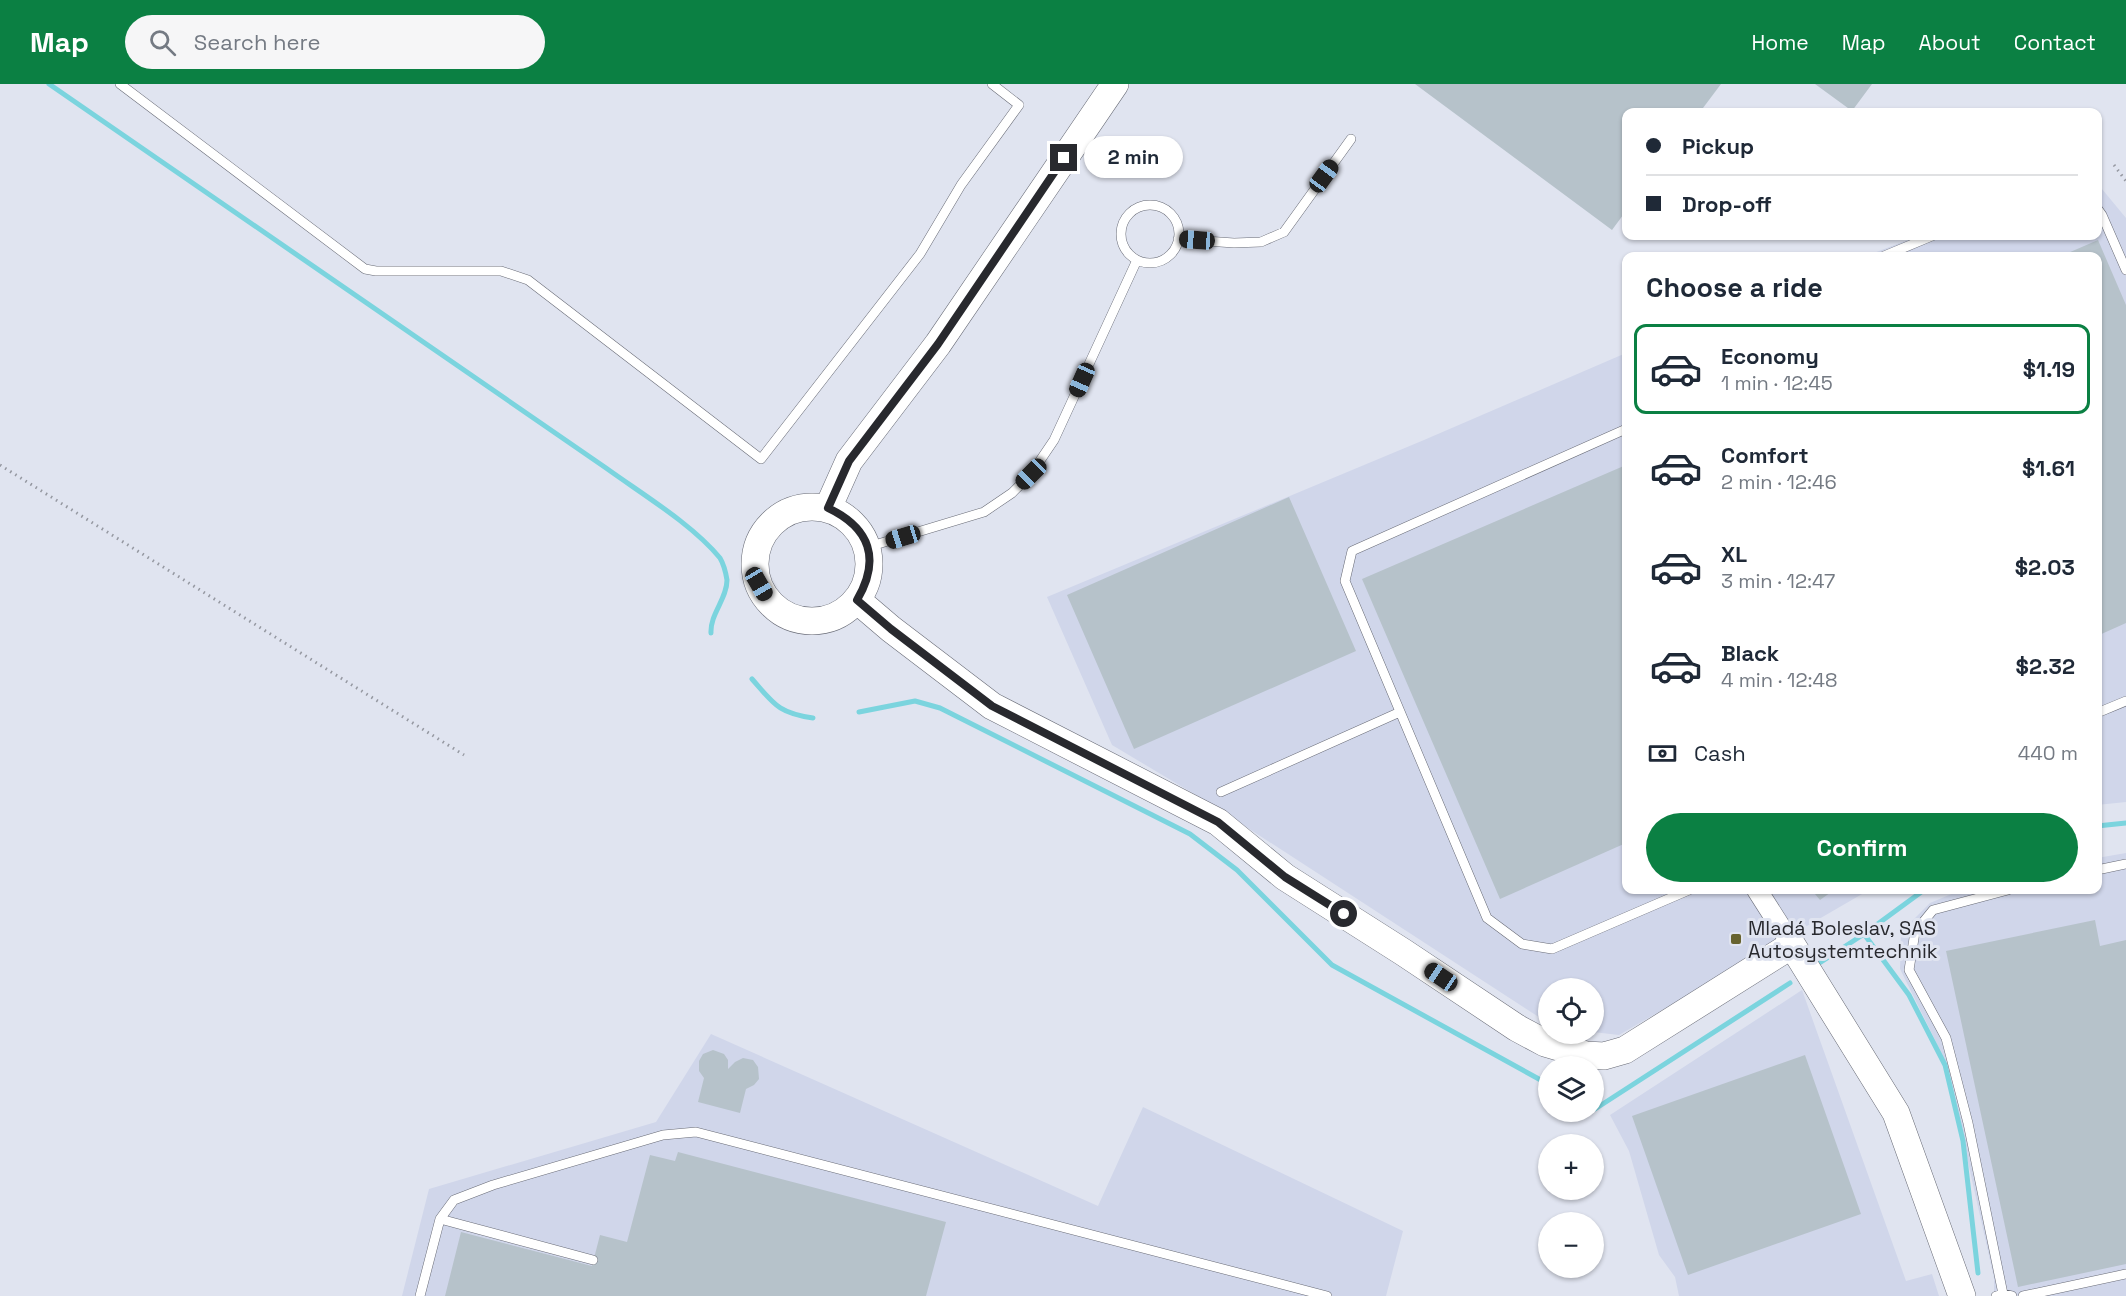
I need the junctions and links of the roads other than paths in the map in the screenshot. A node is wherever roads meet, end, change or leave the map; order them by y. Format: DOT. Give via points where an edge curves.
graph roads {
  1 [pos="120,84"];
  2 [pos="992,84"];
  3 [pos="1115,84"];
  4 [pos="1352,139"];
  5 [pos="2102,215"];
  6 [pos="1178,239"];
  7 [pos="1922,240"];
  8 [pos="1894,252"];
  9 [pos="1137,260"];
  10 [pos="2126,270"];
  11 [pos="1622,431"];
  12 [pos="828,508"];
  13 [pos="867,547"];
  14 [pos="857,600"];
  15 [pos="2126,701"];
  16 [pos="1400,712"];
  17 [pos="2102,712"];
  18 [pos="1221,792"];
  19 [pos="2126,864"];
  20 [pos="2102,869"];
  21 [pos="1680,894"];
  22 [pos="1760,894"];
  23 [pos="1993,894"];
  24 [pos="1792,945"];
  25 [pos="441,1219"];
  26 [pos="593,1260"];
  27 [pos="2126,1274"];
  28 [pos="2004,1295"];
  29 [pos="420,1296"];
  30 [pos="1327,1296"];
  31 [pos="1962,1296"];
  32 [pos="2023,1296"];
  1 -- 2 [label="lane" via="364,269 501,271 528,280 761,459 920,254 961,185 1018,105"];
  3 -- 12 [label="street" via="938,344 849,461"];
  4 -- 6 [label="lane" via="1284,232 1261,242"];
  5 -- 10 [label="lane"];
  6 -- 9 [label="lane" via="1165,259"];
  6 -- 9 [label="lane" via="1178,225 1166,210 1158,206 1139,207 1125,219 1121,238"];
  7 -- 8 [label="lane"];
  9 -- 13 [label="lane" via="1054,440 1031,474 984,512"];
  11 -- 16 [label="lane" via="1352,551 1346,581"];
  12 -- 13 [label="street" via="859,530"];
  12 -- 14 [label="street" via="793,509 765,530 757,547 755,566 759,584 768,600 783,613 802,620 835,616"];
  13 -- 14 [label="street" via="870,566"];
  14 -- 24 [label="street" via="992,706 1218,822 1285,877 1545,1043 1586,1055 1604,1056 1625,1050"];
  15 -- 17 [label="lane"];
  16 -- 18 [label="lane"];
  16 -- 21 [label="lane" via="1487,918 1522,944 1552,949"];
  19 -- 20 [label="lane"];
  22 -- 24 [label="street"];
  23 -- 28 [label="lane" via="1933,910 1915,932 1910,970 1946,1038"];
  24 -- 31 [label="street" via="1896,1113"];
  25 -- 26 [label="lane"];
  25 -- 29 [label="lane"];
  25 -- 30 [label="lane" via="454,1200 493,1185 663,1135 696,1132"];
  27 -- 32 [label="lane"];
}
